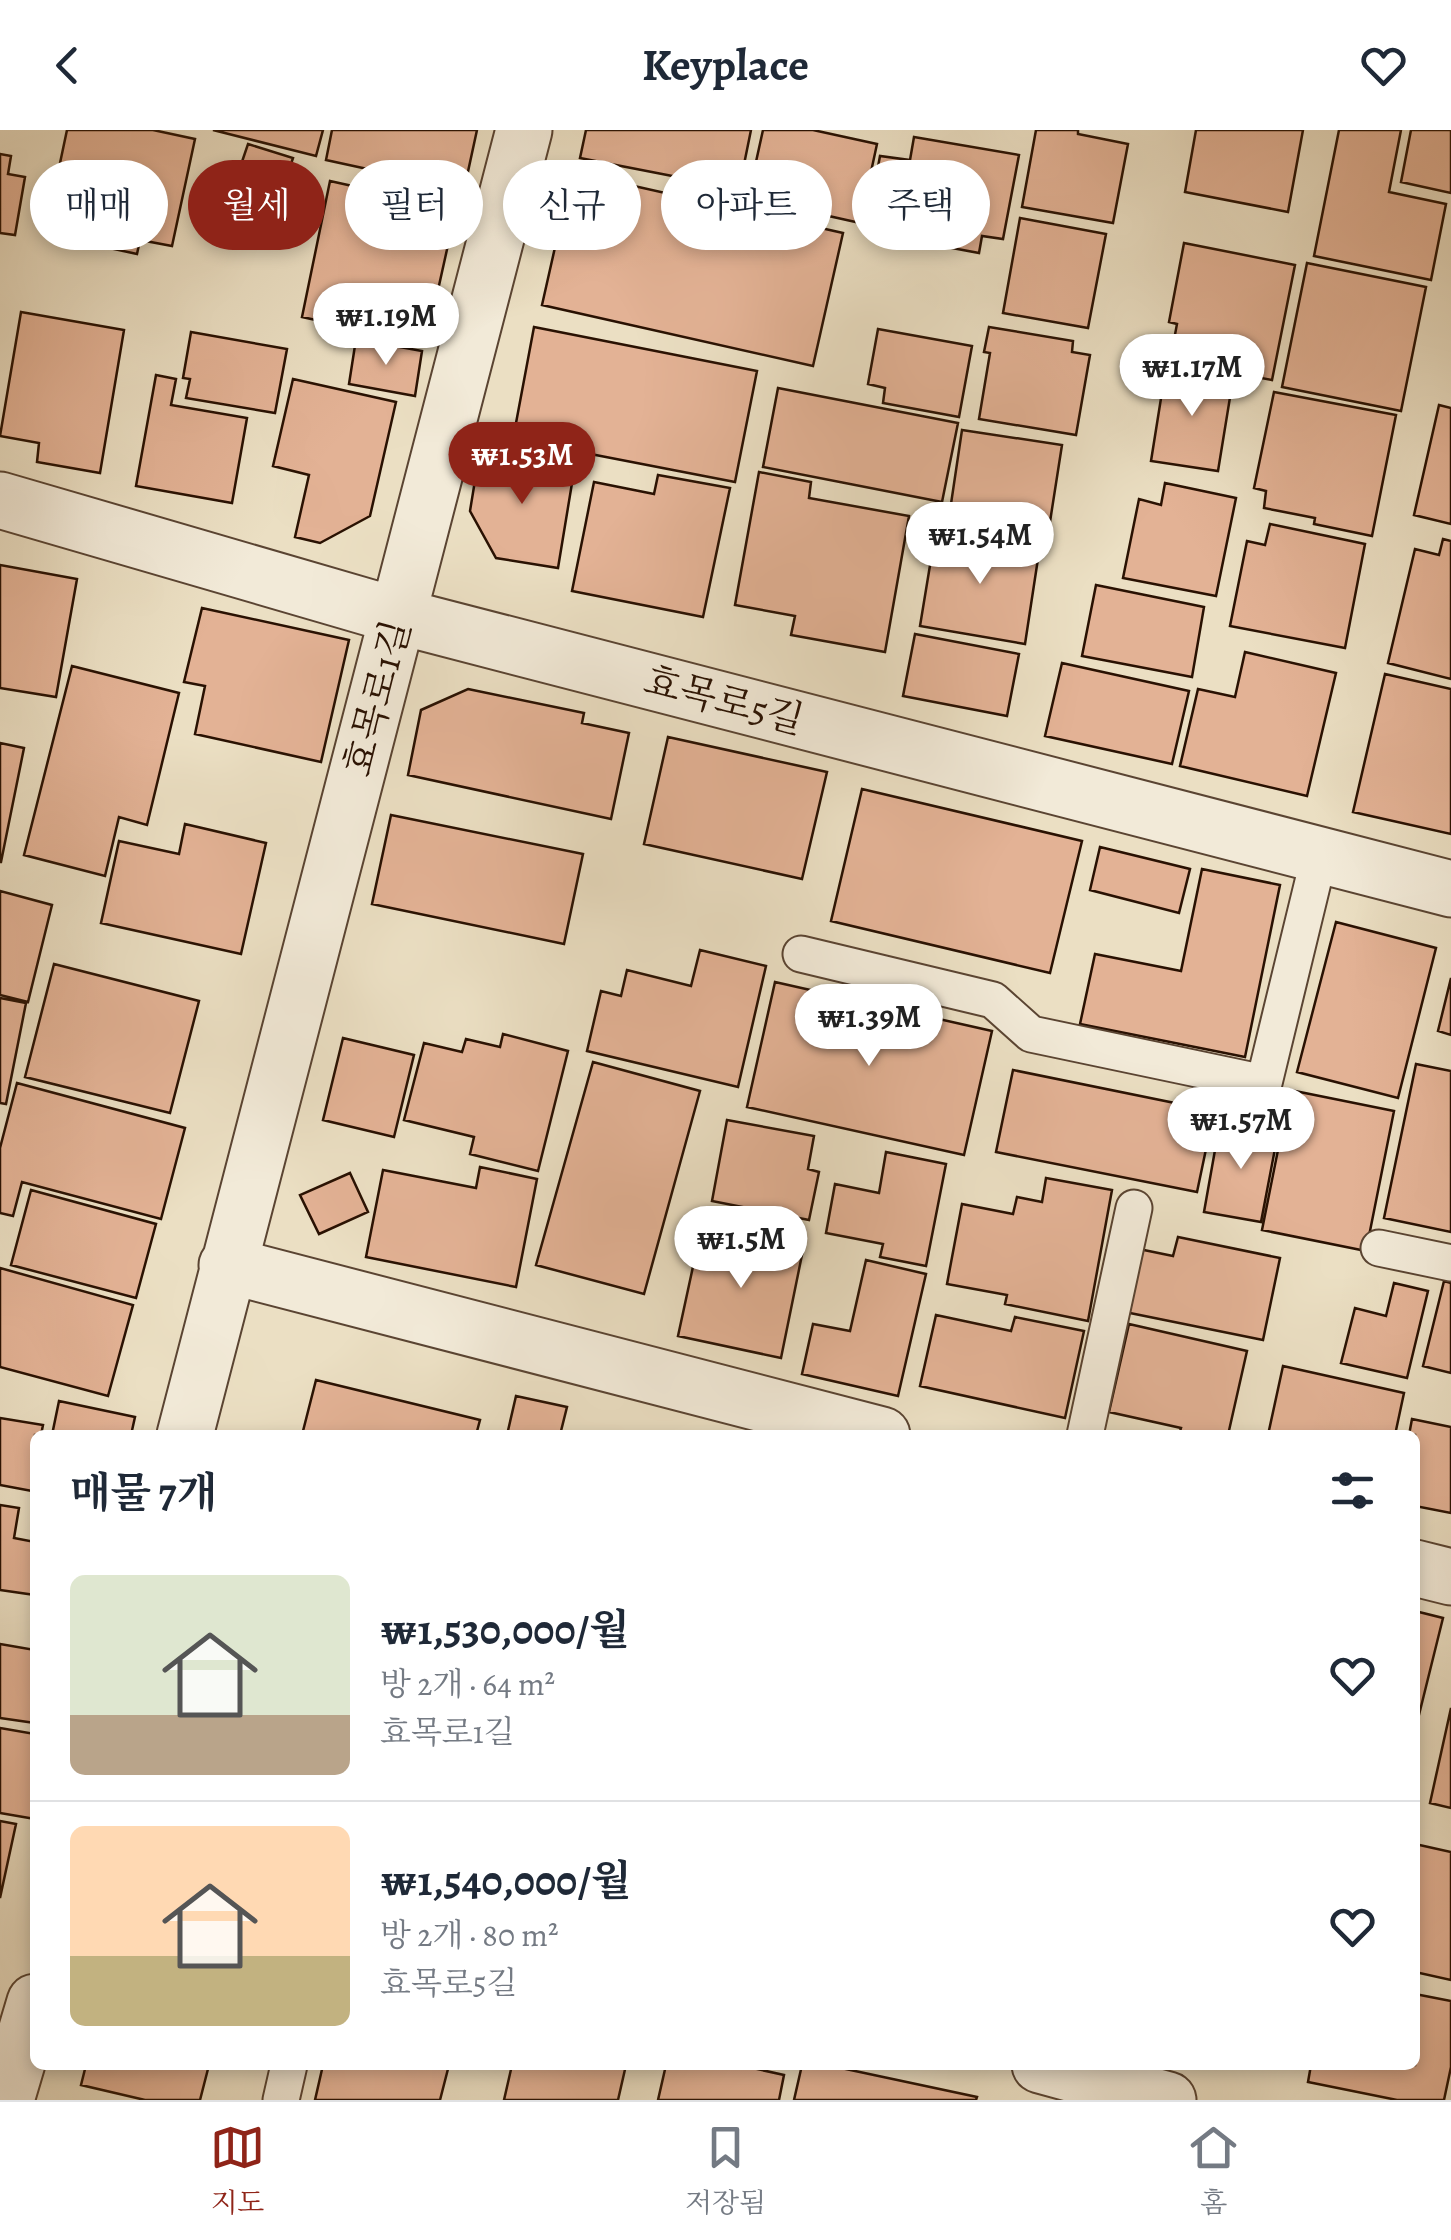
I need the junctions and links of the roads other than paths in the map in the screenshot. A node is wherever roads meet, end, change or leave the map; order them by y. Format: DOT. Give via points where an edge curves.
graph roads {
  1 [pos="524,130"];
  2 [pos="0,500"];
  3 [pos="398,616"];
  4 [pos="1320,857"];
  5 [pos="1451,889"];
  6 [pos="801,954"];
  7 [pos="1134,1208"];
  8 [pos="1378,1248"];
  9 [pos="1451,1262"];
  10 [pos="227,1265"];
  11 [pos="185,1430"];
  12 [pos="863,1430"];
  13 [pos="1086,1430"];
  14 [pos="1420,1569"];
  15 [pos="1451,1577"];
  16 [pos="30,2019"];
  17 [pos="288,2070"];
  18 [pos="1058,2070"];
  19 [pos="6,2100"];
  20 [pos="281,2100"];
  21 [pos="1168,2100"];
  1 -- 3 [label="street, 효목로1길"];
  2 -- 3 [label="street, 효목로5길"];
  3 -- 4 [label="street, 효목로5길"];
  3 -- 10 [label="street, 효목로1길"];
  4 -- 5 [label="street, 효목로5길"];
  4 -- 6 [label="lane" via="1264,1083 1032,1034 993,1000"];
  7 -- 13 [label="lane"];
  8 -- 9 [label="lane"];
  10 -- 11 [label="street, 효목로1길"];
  10 -- 12 [label="street"];
  14 -- 15 [label="street"];
  16 -- 19 [label="street"];
  17 -- 20 [label="lane"];
  18 -- 21 [label="street"];
}
